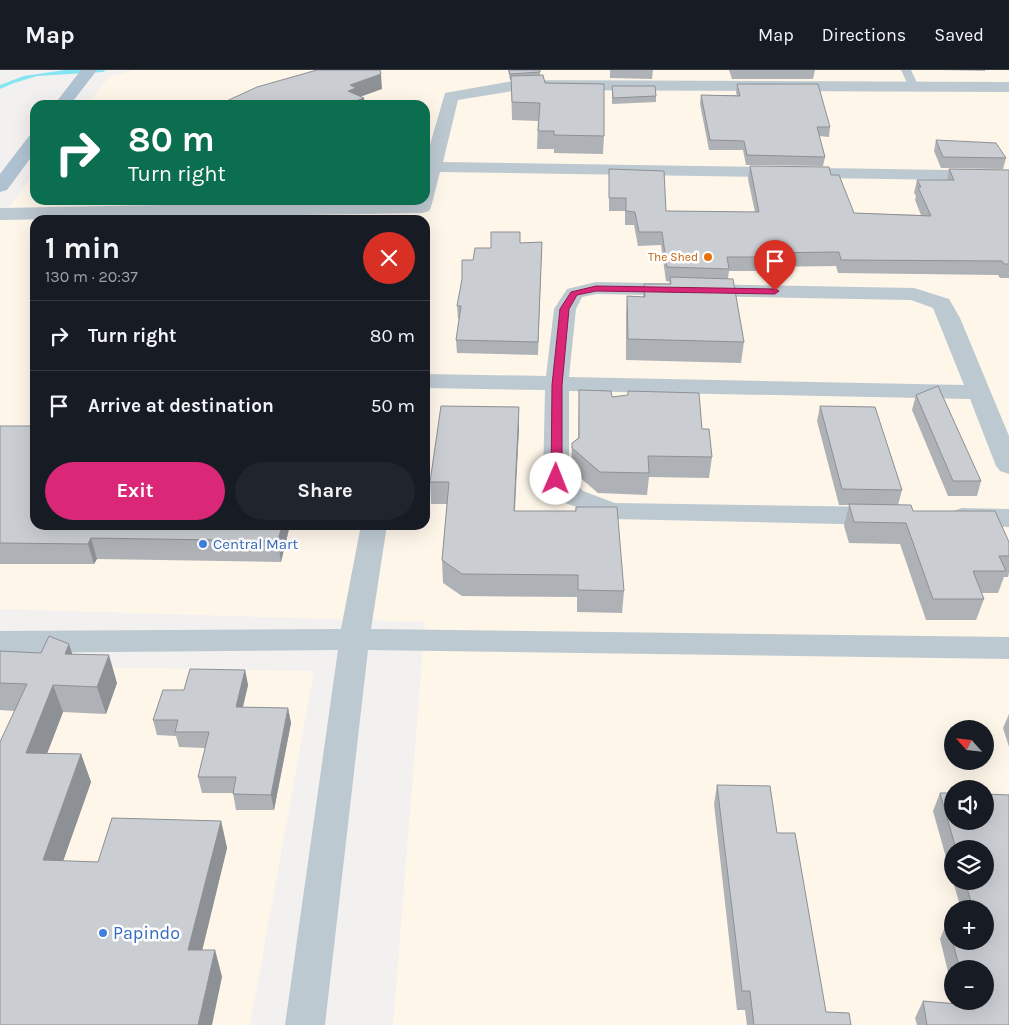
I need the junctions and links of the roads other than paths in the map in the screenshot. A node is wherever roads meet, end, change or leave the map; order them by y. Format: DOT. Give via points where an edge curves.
graph roads {
  1 [pos="906,70"];
  2 [pos="86,74"];
  3 [pos="914,86"];
  4 [pos="1009,87"];
  5 [pos="66,100"];
  6 [pos="30,147"];
  7 [pos="433,167"];
  8 [pos="1009,176"];
  9 [pos="430,179"];
  10 [pos="0,186"];
  11 [pos="423,206"];
  12 [pos="0,214"];
  13 [pos="430,381"];
  14 [pos="557,385"];
  15 [pos="978,392"];
  16 [pos="1009,466"];
  17 [pos="910,516"];
  18 [pos="940,517"];
  19 [pos="1009,518"];
  20 [pos="373,530"];
  21 [pos="354,639"];
  22 [pos="0,642"];
  23 [pos="1009,648"];
  24 [pos="305,1025"];
  1 -- 3 [label="lane"];
  2 -- 5 [label="main road"];
  3 -- 4 [label="street"];
  3 -- 7 [label="street" via="519,85 452,96"];
  6 -- 10 [label="main road"];
  7 -- 8 [label="street"];
  7 -- 9 [label="street"];
  11 -- 12 [label="street"];
  13 -- 14 [label="street"];
  14 -- 15 [label="street"];
  14 -- 15 [label="street" via="565,309 574,293 606,288 914,294 941,304"];
  14 -- 17 [label="street" via="556,479 574,497 612,511"];
  15 -- 16 [label="street"];
  18 -- 19 [label="street"];
  20 -- 21 [label="street"];
  21 -- 22 [label="street"];
  21 -- 23 [label="street"];
  21 -- 24 [label="street"];
}
